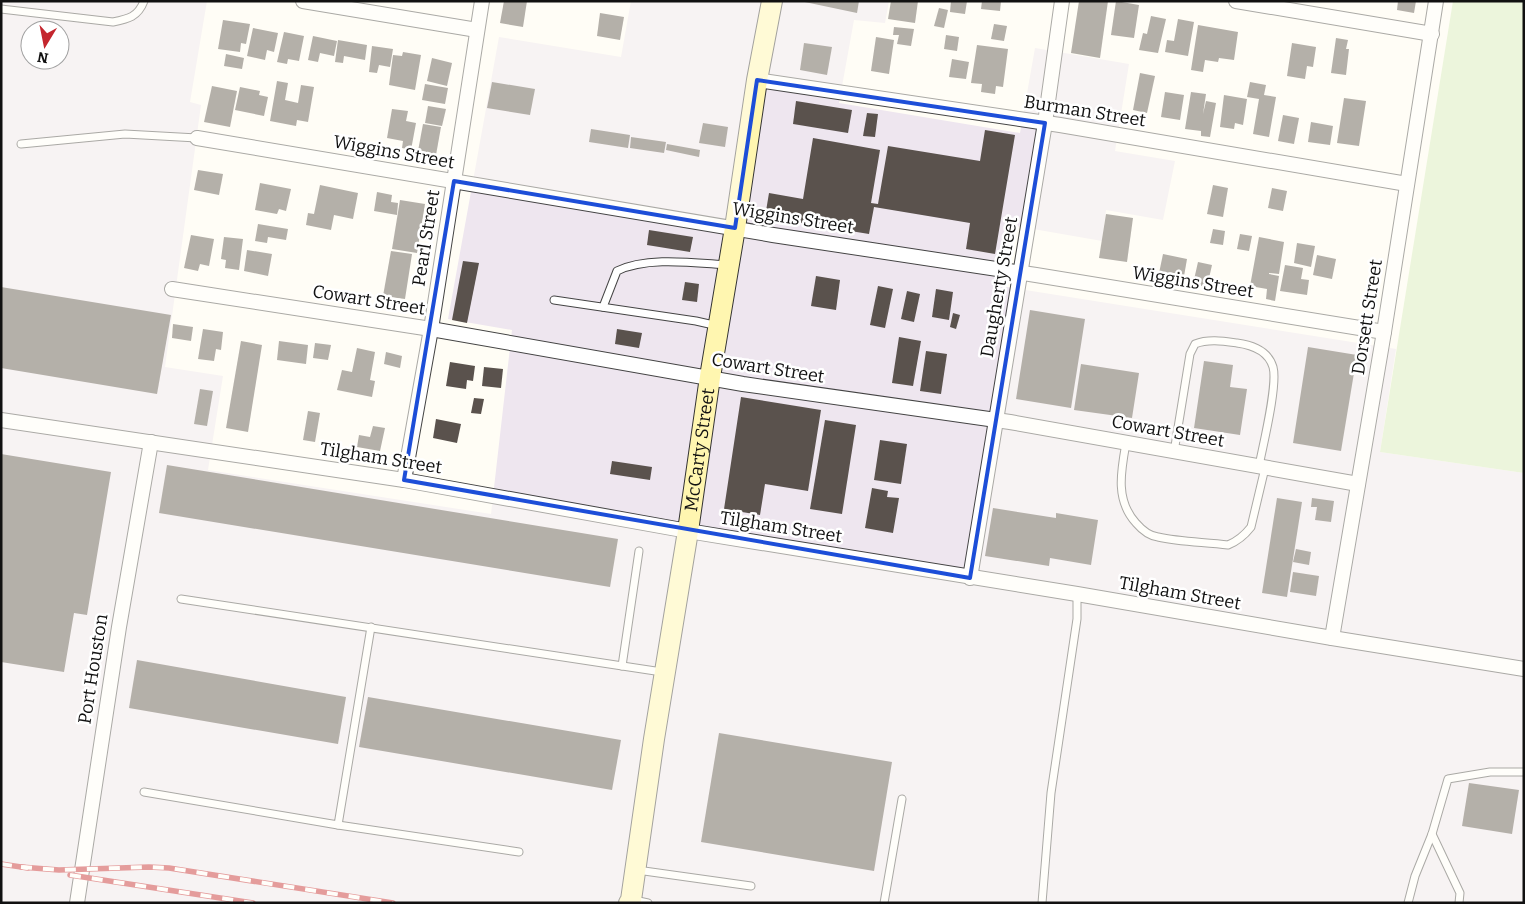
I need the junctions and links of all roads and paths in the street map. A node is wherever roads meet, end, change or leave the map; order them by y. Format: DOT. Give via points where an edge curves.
graph roads {
  1 [pos="144,1"];
  2 [pos="303,1"];
  3 [pos="482,1"];
  4 [pos="772,1"];
  5 [pos="1062,1"];
  6 [pos="1236,1"];
  7 [pos="1436,1"];
  8 [pos="1,9"];
  9 [pos="477,30"];
  10 [pos="1432,34"];
  11 [pos="757,80"];
  12 [pos="1045,123"];
  13 [pos="197,138"];
  14 [pos="20,144"];
  15 [pos="454,181"];
  16 [pos="1407,184"];
  17 [pos="735,228"];
  18 [pos="728,266"];
  19 [pos="1021,273"];
  20 [pos="172,289"];
  21 [pos="554,300"];
  22 [pos="603,307"];
  23 [pos="718,326"];
  24 [pos="431,329"];
  25 [pos="1384,332"];
  26 [pos="710,378"];
  27 [pos="1,420"];
  28 [pos="996,420"];
  29 [pos="152,442"];
  30 [pos="1126,443"];
  31 [pos="1174,452"];
  32 [pos="1262,467"];
  33 [pos="404,480"];
  34 [pos="1358,484"];
  35 [pos="688,531"];
  36 [pos="639,551"];
  37 [pos="970,578"];
  38 [pos="1078,594"];
  39 [pos="181,598"];
  40 [pos="371,627"];
  41 [pos="1332,638"];
  42 [pos="622,666"];
  43 [pos="1524,669"];
  44 [pos="665,672"];
  45 [pos="1524,772"];
  46 [pos="144,792"];
  47 [pos="902,798"];
  48 [pos="338,825"];
  49 [pos="1432,834"];
  50 [pos="519,852"];
  51 [pos="635,870"];
  52 [pos="751,886"];
  53 [pos="635,902"];
  54 [pos="78,903"];
  55 [pos="884,903"];
  56 [pos="1042,903"];
  57 [pos="1408,903"];
  58 [pos="1459,903"];
  1 -- 8 [label="lane" via="142,8 130,19 113,22"];
  2 -- 9 [label="street"];
  3 -- 9 [label="street, Pearl Street"];
  4 -- 11 [label="main road, McCarty Street"];
  5 -- 12 [label="street, Daugherty Street"];
  6 -- 10 [label="street"];
  7 -- 10 [label="street, Dorsett Street"];
  9 -- 15 [label="street, Pearl Street"];
  10 -- 16 [label="street, Dorsett Street"];
  11 -- 12 [label="street, Burman Street"];
  11 -- 17 [label="main road, McCarty Street"];
  12 -- 16 [label="street, Burman Street"];
  12 -- 19 [label="street, Daugherty Street"];
  13 -- 14 [label="lane" via="125,134"];
  13 -- 15 [label="street, Wiggins Street"];
  15 -- 17 [label="street, Wiggins Street"];
  15 -- 24 [label="street, Pearl Street"];
  16 -- 25 [label="street, Dorsett Street"];
  17 -- 18 [label="main road, McCarty Street"];
  17 -- 19 [label="street, Wiggins Street"];
  18 -- 22 [label="lane" via="675,262 629,265 617,271"];
  18 -- 23 [label="main road, McCarty Street"];
  19 -- 25 [label="street, Wiggins Street"];
  19 -- 28 [label="street, Daugherty Street"];
  20 -- 24 [label="street, Cowart Street"];
  21 -- 22 [label="lane"];
  22 -- 23 [label="lane"];
  23 -- 26 [label="main road, McCarty Street"];
  24 -- 26 [label="street, Cowart Street"];
  24 -- 33 [label="street, Pearl Street"];
  25 -- 34 [label="street, Dorsett Street"];
  26 -- 28 [label="street, Cowart Street"];
  26 -- 35 [label="main road, McCarty Street"];
  27 -- 29 [label="street, Tilgham Street"];
  28 -- 30 [label="street, Cowart Street"];
  28 -- 37 [label="street, Daugherty Street"];
  29 -- 33 [label="street, Tilgham Street"];
  29 -- 54 [label="street, Port Houston" via="118,627"];
  30 -- 31 [label="street, Cowart Street"];
  30 -- 32 [label="lane" via="1121,476 1122,499 1134,522 1157,537 1228,545 1237,541 1251,527"];
  31 -- 32 [label="street, Cowart Street"];
  31 -- 32 [label="lane" via="1190,354 1195,344 1205,340 1247,344 1259,348 1273,367"];
  32 -- 34 [label="street, Cowart Street"];
  33 -- 35 [label="street, Tilgham Street"];
  34 -- 41 [label="street, Dorsett Street"];
  35 -- 37 [label="street, Tilgham Street"];
  35 -- 44 [label="main road, McCarty Street"];
  36 -- 42 [label="lane"];
  37 -- 38 [label="street, Tilgham Street"];
  38 -- 41 [label="street, Tilgham Street"];
  38 -- 56 [label="lane" via="1051,793"];
  39 -- 40 [label="lane"];
  40 -- 42 [label="lane"];
  40 -- 48 [label="lane"];
  41 -- 43 [label="street, Tilgham Street"];
  42 -- 44 [label="lane"];
  44 -- 51 [label="main road, McCarty Street"];
  45 -- 49 [label="lane" via="1490,772 1448,779"];
  46 -- 48 [label="lane"];
  47 -- 55 [label="lane"];
  48 -- 50 [label="lane"];
  49 -- 57 [label="lane"];
  49 -- 58 [label="lane" via="1460,893"];
  51 -- 52 [label="lane"];
  51 -- 53 [label="main road, McCarty Street"];
}
